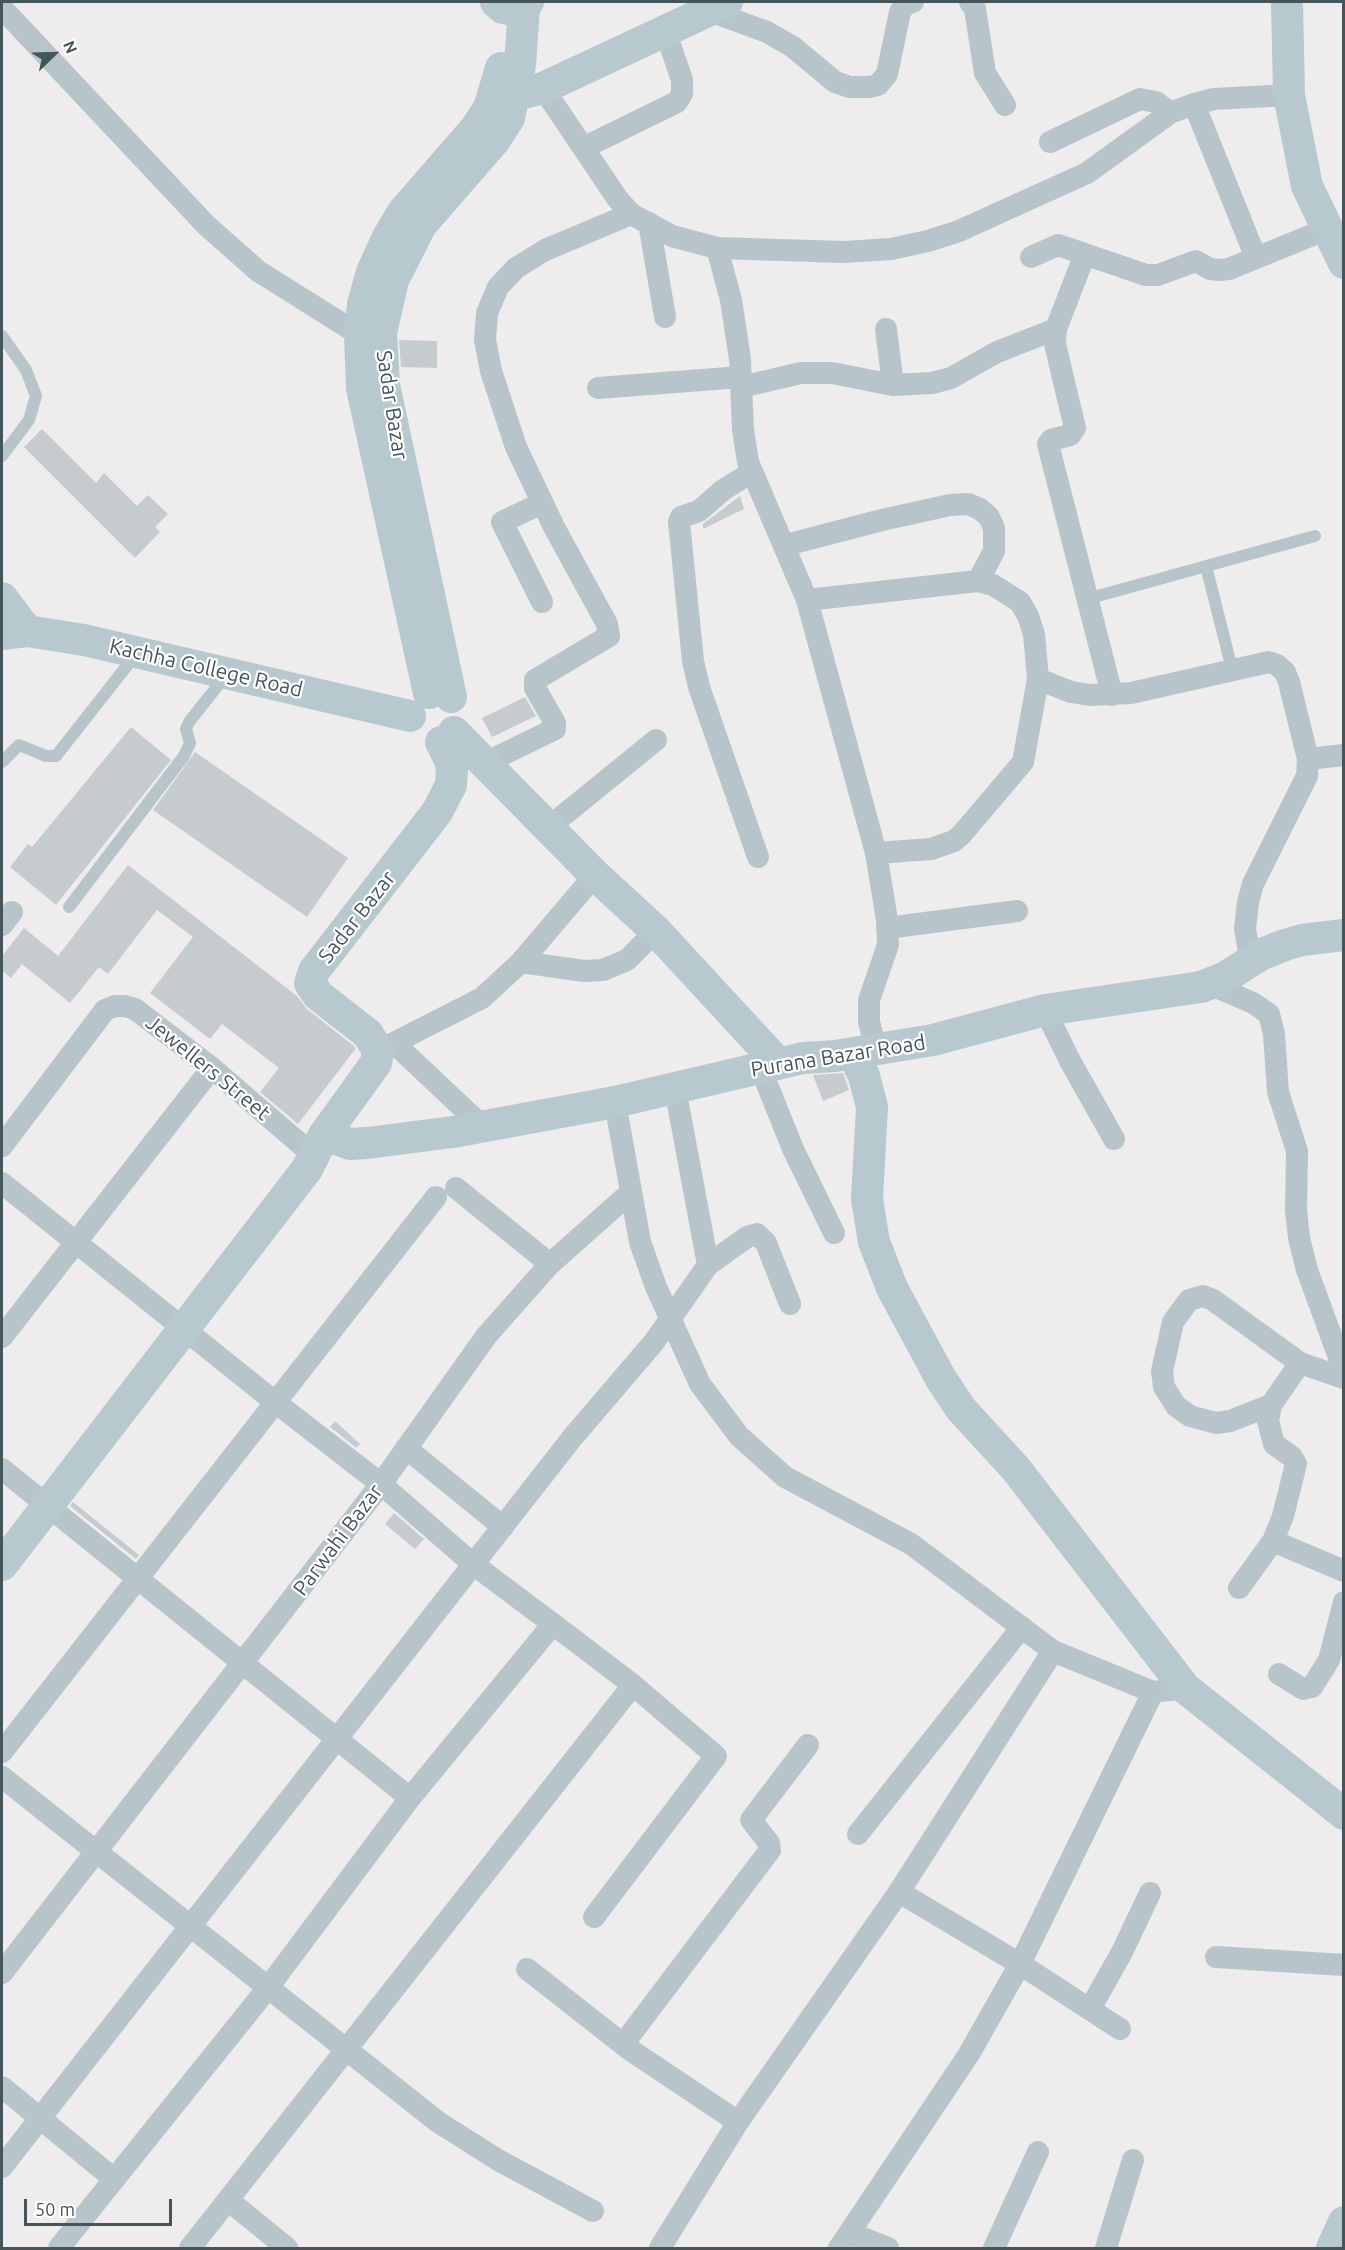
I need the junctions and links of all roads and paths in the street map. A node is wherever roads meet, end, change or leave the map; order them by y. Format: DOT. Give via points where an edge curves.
graph roads {
  1 [pos="913,2"];
  2 [pos="970,2"];
  3 [pos="1287,2"];
  4 [pos="514,5"];
  5 [pos="717,6"];
  6 [pos="2,8"];
  7 [pos="665,30"];
  8 [pos="518,92"];
  9 [pos="1289,95"];
  10 [pos="1194,104"];
  11 [pos="1005,105"];
  12 [pos="1170,113"];
  13 [pos="1050,142"];
  14 [pos="583,148"];
  15 [pos="640,219"];
  16 [pos="1328,229"];
  17 [pos="717,248"];
  18 [pos="1085,254"];
  19 [pos="1031,257"];
  20 [pos="1256,258"];
  21 [pos="1344,263"];
  22 [pos="665,317"];
  23 [pos="1056,328"];
  24 [pos="886,329"];
  25 [pos="2,336"];
  26 [pos="371,343"];
  27 [pos="741,382"];
  28 [pos="893,385"];
  29 [pos="598,388"];
  30 [pos="2,456"];
  31 [pos="752,472"];
  32 [pos="542,503"];
  33 [pos="1315,536"];
  34 [pos="786,545"];
  35 [pos="1206,566"];
  36 [pos="978,581"];
  37 [pos="2,598"];
  38 [pos="1087,599"];
  39 [pos="807,600"];
  40 [pos="542,602"];
  41 [pos="14,633"];
  42 [pos="138,652"];
  43 [pos="1232,669"];
  44 [pos="228,673"];
  45 [pos="1038,679"];
  46 [pos="1112,695"];
  47 [pos="430,702"];
  48 [pos="448,737"];
  49 [pos="656,740"];
  50 [pos="1344,755"];
  51 [pos="1308,759"];
  52 [pos="2,762"];
  53 [pos="484,763"];
  54 [pos="549,827"];
  55 [pos="876,853"];
  56 [pos="758,857"];
  57 [pos="595,875"];
  58 [pos="69,907"];
  59 [pos="1017,911"];
  60 [pos="887,928"];
  61 [pos="656,931"];
  62 [pos="1344,936"];
  63 [pos="1251,961"];
  64 [pos="521,962"];
  65 [pos="1209,984"];
  66 [pos="1046,1010"];
  67 [pos="386,1047"];
  68 [pos="865,1051"];
  69 [pos="769,1065"];
  70 [pos="212,1068"];
  71 [pos="675,1088"];
  72 [pos="615,1102"];
  73 [pos="481,1125"];
  74 [pos="1114,1139"];
  75 [pos="314,1142"];
  76 [pos="2,1146"];
  77 [pos="2,1183"];
  78 [pos="630,1193"];
  79 [pos="834,1233"];
  80 [pos="76,1242"];
  81 [pos="550,1264"];
  82 [pos="708,1265"];
  83 [pos="790,1304"];
  84 [pos="669,1319"];
  85 [pos="176,1322"];
  86 [pos="2,1337"];
  87 [pos="1300,1363"];
  88 [pos="1344,1371"];
  89 [pos="1344,1378"];
  90 [pos="275,1402"];
  91 [pos="1271,1405"];
  92 [pos="406,1448"];
  93 [pos="2,1469"];
  94 [pos="381,1484"];
  95 [pos="41,1499"];
  96 [pos="503,1527"];
  97 [pos="2,1533"];
  98 [pos="1273,1541"];
  99 [pos="473,1564"];
  100 [pos="2,1565"];
  101 [pos="1344,1570"];
  102 [pos="136,1577"];
  103 [pos="1239,1588"];
  104 [pos="1344,1602"];
  105 [pos="553,1624"];
  106 [pos="1022,1627"];
  107 [pos="1053,1651"];
  108 [pos="244,1664"];
  109 [pos="1278,1674"];
  110 [pos="633,1684"];
  111 [pos="1185,1688"];
  112 [pos="1153,1692"];
  113 [pos="337,1737"];
  114 [pos="807,1744"];
  115 [pos="2,1752"];
  116 [pos="2,1777"];
  117 [pos="410,1798"];
  118 [pos="1344,1814"];
  119 [pos="858,1834"];
  120 [pos="95,1852"];
  121 [pos="899,1892"];
  122 [pos="1150,1893"];
  123 [pos="594,1917"];
  124 [pos="189,1927"];
  125 [pos="1216,1957"];
  126 [pos="1020,1964"];
  127 [pos="1344,1965"];
  128 [pos="527,1969"];
  129 [pos="2,1973"];
  130 [pos="267,1989"];
  131 [pos="1090,2008"];
  132 [pos="1120,2029"];
  133 [pos="624,2043"];
  134 [pos="346,2049"];
  135 [pos="2,2087"];
  136 [pos="40,2117"];
  137 [pos="738,2122"];
  138 [pos="1038,2152"];
  139 [pos="1133,2160"];
  140 [pos="2,2167"];
  141 [pos="114,2179"];
  142 [pos="228,2200"];
  143 [pos="592,2211"];
  144 [pos="1344,2222"];
  145 [pos="844,2241"];
  146 [pos="58,2248"];
  147 [pos="190,2248"];
  148 [pos="287,2248"];
  149 [pos="660,2248"];
  150 [pos="888,2248"];
  151 [pos="994,2248"];
  152 [pos="1106,2248"];
  153 [pos="1332,2248"];
  1 -- 5 [label="street" via="900,12 887,74 878,85 869,87 835,82 793,47"];
  2 -- 11 [label="street" via="975,9 985,73"];
  3 -- 9 [label="street"];
  4 -- 8 [label="street, Sadar Bazar" via="506,40"];
  5 -- 7 [label="street"];
  6 -- 26 [label="street" via="206,225 258,271"];
  7 -- 8 [label="street"];
  7 -- 14 [label="street" via="682,80 682,94 677,102"];
  8 -- 14 [label="street"];
  8 -- 26 [label="street, Sadar Bazar" via="476,128 403,212 388,237 363,304"];
  9 -- 10 [label="street" via="1214,99"];
  9 -- 16 [label="street" via="1307,186"];
  10 -- 12 [label="street"];
  10 -- 20 [label="street"];
  12 -- 13 [label="street" via="1156,102 1140,99"];
  12 -- 17 [label="street" via="1087,173 928,241 891,249 844,252"];
  14 -- 15 [label="street" via="617,198"];
  15 -- 17 [label="street" via="672,236"];
  15 -- 22 [label="street"];
  15 -- 32 [label="street" via="545,250 516,268 498,287 487,313 485,340 491,371 516,447"];
  16 -- 20 [label="street"];
  16 -- 21 [label="street"];
  17 -- 27 [label="street" via="731,300"];
  18 -- 19 [label="street" via="1058,245"];
  18 -- 20 [label="street" via="1146,275 1158,275 1196,261 1210,269 1229,269"];
  18 -- 23 [label="street"];
  23 -- 28 [label="street" via="997,352 951,378 932,384"];
  23 -- 38 [label="street" via="1075,428 1070,435 1048,444"];
  24 -- 28 [label="street"];
  25 -- 30 [label="lane" via="26,370 36,396 29,420"];
  26 -- 47 [label="street, Sadar Bazar" via="384,385"];
  27 -- 28 [label="street" via="801,373 832,373"];
  27 -- 29 [label="street"];
  27 -- 31 [label="street" via="743,430"];
  31 -- 34 [label="street"];
  31 -- 56 [label="street" via="679,522 699,687"];
  32 -- 40 [label="street" via="502,522"];
  32 -- 53 [label="street" via="608,624 609,636 535,680 535,688 555,729"];
  33 -- 35 [label="lane"];
  34 -- 36 [label="street" via="893,517 968,504 990,517 994,528 994,551"];
  34 -- 39 [label="street"];
  35 -- 38 [label="lane"];
  35 -- 43 [label="lane"];
  36 -- 39 [label="street"];
  36 -- 45 [label="street" via="1020,602 1034,634"];
  37 -- 41 [label="street"];
  38 -- 46 [label="street"];
  39 -- 55 [label="street"];
  41 -- 42 [label="street, Kachha College Road" via="84,640"];
  42 -- 44 [label="street, Kachha College Road"];
  42 -- 52 [label="lane" via="57,756 46,756 19,745"];
  43 -- 46 [label="street"];
  43 -- 51 [label="street" via="1269,662 1285,672"];
  44 -- 47 [label="street, Kachha College Road"];
  44 -- 58 [label="lane" via="189,722 186,729 190,743 184,756"];
  45 -- 46 [label="street" via="1071,692"];
  45 -- 55 [label="street" via="1023,762 962,834 954,842 931,849"];
  47 -- 48 [label="street, Sadar Bazar" via="459,713"];
  47 -- 48 [label="street" via="413,731 420,738"];
  48 -- 53 [label="street"];
  48 -- 67 [label="street, Sadar Bazar" via="451,785 437,812 314,971 310,983 318,995"];
  49 -- 54 [label="street"];
  50 -- 51 [label="street"];
  51 -- 63 [label="street" via="1307,776 1253,884 1245,929"];
  53 -- 54 [label="street"];
  54 -- 57 [label="street"];
  55 -- 60 [label="street"];
  57 -- 61 [label="street"];
  57 -- 64 [label="street"];
  59 -- 60 [label="street"];
  60 -- 68 [label="street" via="888,945 869,1000"];
  61 -- 64 [label="street" via="627,960 603,970"];
  61 -- 69 [label="street"];
  62 -- 63 [label="street, Purana Bazar Road" via="1302,940"];
  63 -- 65 [label="street, Purana Bazar Road"];
  64 -- 67 [label="street" via="482,998"];
  65 -- 66 [label="street, Purana Bazar Road" via="1172,993"];
  65 -- 88 [label="street" via="1254,1003 1269,1014 1278,1092 1297,1151 1299,1238 1306,1270"];
  66 -- 68 [label="street, Purana Bazar Road" via="933,1040"];
  66 -- 74 [label="street"];
  67 -- 73 [label="street"];
  67 -- 75 [label="street"];
  68 -- 69 [label="street, Purana Bazar Road"];
  68 -- 111 [label="street" via="864,1076 872,1107 867,1198 874,1242 892,1288 961,1409 1016,1469"];
  69 -- 71 [label="street, Purana Bazar Road"];
  69 -- 79 [label="street" via="793,1149"];
  70 -- 75 [label="street, Jewellers Street"];
  70 -- 76 [label="street, Jewellers Street" via="135,1009 115,1006 105,1010"];
  70 -- 80 [label="street"];
  71 -- 72 [label="street, Purana Bazar Road"];
  71 -- 82 [label="street"];
  72 -- 73 [label="street, Purana Bazar Road"];
  72 -- 78 [label="street"];
  73 -- 75 [label="street, Purana Bazar Road" via="367,1143"];
  75 -- 85 [label="street"];
  77 -- 80 [label="street"];
  78 -- 81 [label="street, Parwahi Bazar"];
  78 -- 84 [label="street" via="640,1242"];
  80 -- 85 [label="street"];
  80 -- 86 [label="street"];
  81 -- 90 [label="street" via="446,1192"];
  81 -- 92 [label="street, Parwahi Bazar" via="487,1335"];
  82 -- 83 [label="street" via="757,1234 766,1243"];
  82 -- 84 [label="street"];
  84 -- 96 [label="street"];
  84 -- 106 [label="street" via="700,1384 757,1454 785,1477 910,1544"];
  85 -- 90 [label="street"];
  85 -- 95 [label="street"];
  87 -- 89 [label="street"];
  87 -- 91 [label="street"];
  87 -- 91 [label="street" via="1203,1296 1189,1300 1182,1309 1168,1339 1162,1371 1164,1387 1176,1406 1190,1416 1216,1424"];
  90 -- 94 [label="street"];
  90 -- 102 [label="street"];
  91 -- 98 [label="street" via="1270,1436 1274,1444 1294,1459 1296,1467"];
  92 -- 94 [label="street, Parwahi Bazar"];
  92 -- 96 [label="street"];
  93 -- 95 [label="street"];
  94 -- 99 [label="street"];
  94 -- 108 [label="street, Parwahi Bazar"];
  95 -- 97 [label="street"];
  95 -- 100 [label="street"];
  95 -- 102 [label="street"];
  96 -- 99 [label="street"];
  98 -- 101 [label="street"];
  98 -- 103 [label="street"];
  99 -- 105 [label="street"];
  99 -- 113 [label="street"];
  102 -- 108 [label="street"];
  102 -- 115 [label="street"];
  104 -- 109 [label="street" via="1329,1660 1312,1688 1302,1689"];
  105 -- 110 [label="street"];
  105 -- 117 [label="street"];
  106 -- 107 [label="street"];
  106 -- 119 [label="street"];
  107 -- 112 [label="street"];
  107 -- 121 [label="street"];
  108 -- 113 [label="street"];
  108 -- 120 [label="street, Parwahi Bazar"];
  110 -- 123 [label="street" via="715,1753 716,1759"];
  110 -- 134 [label="street"];
  111 -- 112 [label="street"];
  111 -- 118 [label="street"];
  112 -- 126 [label="street"];
  113 -- 117 [label="street"];
  113 -- 124 [label="street"];
  114 -- 133 [label="street" via="751,1820 770,1850"];
  116 -- 120 [label="street"];
  117 -- 130 [label="street"];
  120 -- 124 [label="street"];
  120 -- 129 [label="street, Parwahi Bazar"];
  121 -- 126 [label="street"];
  121 -- 137 [label="street"];
  122 -- 131 [label="street"];
  124 -- 130 [label="street"];
  124 -- 136 [label="street"];
  125 -- 127 [label="street"];
  126 -- 131 [label="street"];
  126 -- 145 [label="street" via="969,2055"];
  128 -- 133 [label="street"];
  130 -- 134 [label="street"];
  130 -- 141 [label="street"];
  131 -- 132 [label="street"];
  133 -- 137 [label="street"];
  134 -- 142 [label="street"];
  134 -- 143 [label="street" via="438,2122"];
  135 -- 136 [label="street"];
  136 -- 140 [label="street"];
  136 -- 141 [label="street"];
  137 -- 149 [label="street"];
  138 -- 151 [label="street"];
  139 -- 152 [label="street"];
  141 -- 146 [label="street"];
  142 -- 147 [label="street"];
  142 -- 148 [label="street"];
  144 -- 153 [label="street"];
  145 -- 150 [label="street"];
}
